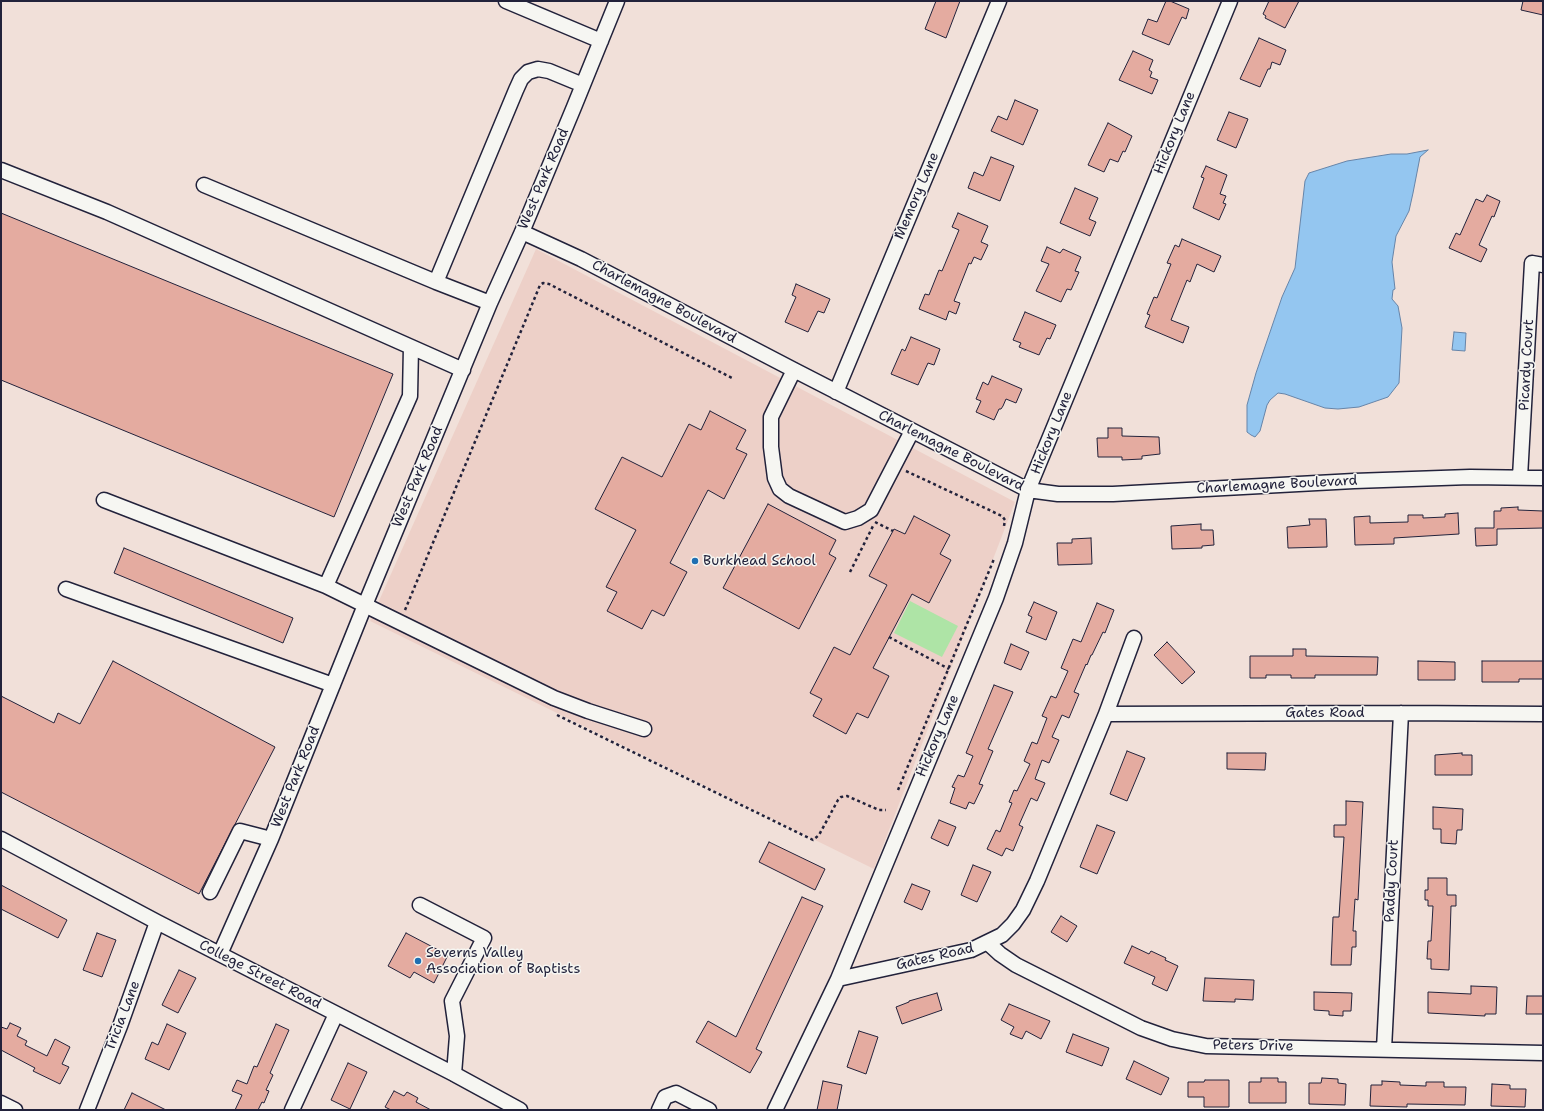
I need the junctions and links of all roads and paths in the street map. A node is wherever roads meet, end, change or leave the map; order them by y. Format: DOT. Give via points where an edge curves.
graph roads {
  1 [pos="506,1"];
  2 [pos="617,1"];
  3 [pos="999,1"];
  4 [pos="1230,1"];
  5 [pos="601,41"];
  6 [pos="583,85"];
  7 [pos="1,170"];
  8 [pos="204,185"];
  9 [pos="522,232"];
  10 [pos="1543,265"];
  11 [pos="436,282"];
  12 [pos="490,303"];
  13 [pos="411,347"];
  14 [pos="463,370"];
  15 [pos="794,370"];
  16 [pos="732,378"];
  17 [pos="836,392"];
  18 [pos="912,431"];
  19 [pos="903,470"];
  20 [pos="1520,477"];
  21 [pos="1543,478"];
  22 [pos="1028,490"];
  23 [pos="104,500"];
  24 [pos="875,522"];
  25 [pos="893,531"];
  26 [pos="1004,531"];
  27 [pos="996,552"];
  28 [pos="326,586"];
  29 [pos="66,589"];
  30 [pos="365,605"];
  31 [pos="404,614"];
  32 [pos="889,637"];
  33 [pos="1134,638"];
  34 [pos="948,668"];
  35 [pos="953,671"];
  36 [pos="333,685"];
  37 [pos="1401,713"];
  38 [pos="554,714"];
  39 [pos="1106,714"];
  40 [pos="1543,714"];
  41 [pos="644,729"];
  42 [pos="898,790"];
  43 [pos="886,810"];
  44 [pos="1,838"];
  45 [pos="271,839"];
  46 [pos="210,892"];
  47 [pos="420,905"];
  48 [pos="157,922"];
  49 [pos="988,943"];
  50 [pos="220,954"];
  51 [pos="838,979"];
  52 [pos="336,1014"];
  53 [pos="1384,1049"];
  54 [pos="1543,1053"];
  55 [pos="454,1074"];
  56 [pos="1,1103"];
  57 [pos="15,1110"];
  58 [pos="87,1110"];
  59 [pos="292,1110"];
  60 [pos="520,1110"];
  61 [pos="659,1110"];
  62 [pos="709,1110"];
  63 [pos="775,1110"];
  1 -- 5 [label="street"];
  2 -- 5 [label="street, West Park Road"];
  3 -- 17 [label="street, Memory Lane"];
  4 -- 22 [label="street, Hickory Lane"];
  5 -- 6 [label="street, West Park Road"];
  6 -- 9 [label="street, West Park Road"];
  6 -- 11 [label="street" via="538,69 528,72 521,79"];
  7 -- 13 [label="street" via="107,212"];
  8 -- 11 [label="street"];
  9 -- 12 [label="street, West Park Road"];
  9 -- 15 [label="street, Charlemagne Boulevard" via="581,259"];
  10 -- 20 [label="street, Picardy Court" via="1532,263"];
  11 -- 12 [label="street"];
  12 -- 14 [label="street, West Park Road"];
  13 -- 14 [label="street"];
  13 -- 28 [label="street" via="410,396"];
  14 -- 30 [label="street, West Park Road"];
  15 -- 17 [label="street, Charlemagne Boulevard"];
  15 -- 18 [label="street" via="771,417 775,478 780,489 790,496 845,522 858,518 871,510"];
  16 -- 31 [label="path" via="549,284 540,285"];
  17 -- 18 [label="street, Charlemagne Boulevard"];
  18 -- 22 [label="street, Charlemagne Boulevard"];
  19 -- 26 [label="path" via="1002,516"];
  20 -- 21 [label="street, Charlemagne Boulevard"];
  20 -- 22 [label="street, Charlemagne Boulevard" via="1354,481 1113,494 1058,494"];
  22 -- 51 [label="street, Hickory Lane" via="1015,543 996,598"];
  23 -- 28 [label="street"];
  24 -- 25 [label="path"];
  27 -- 34 [label="path"];
  28 -- 30 [label="street"];
  29 -- 36 [label="street"];
  30 -- 36 [label="street, West Park Road"];
  30 -- 41 [label="street" via="554,698"];
  32 -- 34 [label="path"];
  33 -- 39 [label="street, Gates Road"];
  34 -- 35 [label="path"];
  34 -- 42 [label="path"];
  36 -- 45 [label="street, West Park Road"];
  37 -- 39 [label="street, Gates Road"];
  37 -- 40 [label="street, Gates Road"];
  37 -- 53 [label="street, Paddy Court"];
  38 -- 43 [label="path" via="813,840 819,835 842,797 847,796 879,810"];
  39 -- 49 [label="street, Gates Road" via="1023,910 1002,935"];
  44 -- 48 [label="street, College Street Road"];
  45 -- 46 [label="street" via="240,831"];
  45 -- 50 [label="street, West Park Road"];
  47 -- 55 [label="street" via="484,938 452,1001 457,1036"];
  48 -- 50 [label="street, College Street Road"];
  48 -- 58 [label="street, Tricia Lane"];
  49 -- 51 [label="street, Gates Road" via="971,950"];
  49 -- 53 [label="street, Peters Drive" via="1016,965 1141,1028 1172,1039 1213,1046"];
  50 -- 52 [label="street, College Street Road"];
  51 -- 63 [label="street"];
  52 -- 55 [label="street, College Street Road"];
  52 -- 59 [label="street"];
  53 -- 54 [label="street, Peters Drive"];
  55 -- 60 [label="street, College Street Road"];
  56 -- 57 [label="street"];
  61 -- 62 [label="street" via="665,1097 676,1093"];
}
